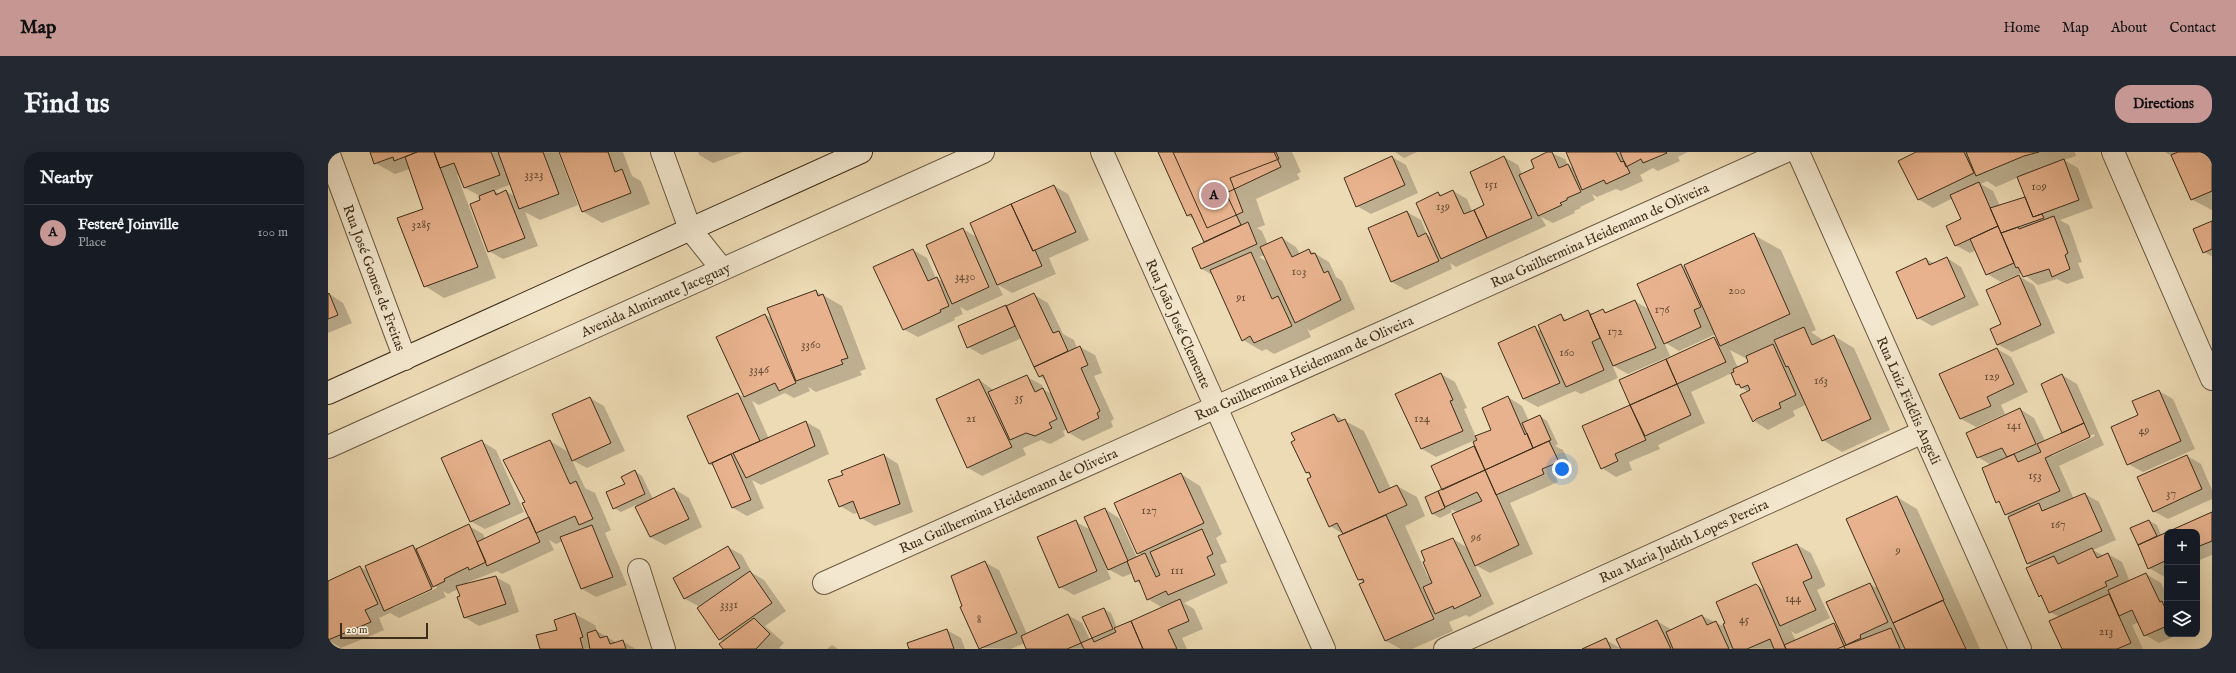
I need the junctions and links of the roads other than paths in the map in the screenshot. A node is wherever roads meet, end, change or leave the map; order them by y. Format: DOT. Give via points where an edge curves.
graph roads {
  1 [pos="328,152"];
  2 [pos="662,152"];
  3 [pos="861,152"];
  4 [pos="983,152"];
  5 [pos="1102,152"];
  6 [pos="1784,152"];
  7 [pos="1798,152"];
  8 [pos="2113,152"];
  9 [pos="690,229"];
  10 [pos="722,270"];
  11 [pos="404,359"];
  12 [pos="2212,379"];
  13 [pos="328,393"];
  14 [pos="1216,406"];
  15 [pos="1923,432"];
  16 [pos="328,447"];
  17 [pos="639,570"];
  18 [pos="824,582"];
  19 [pos="664,649"];
  20 [pos="1324,649"];
  21 [pos="1445,649"];
  22 [pos="2020,649"];
  1 -- 11 [label="street, Rua José Gomes de Freitas"];
  2 -- 9 [label="street"];
  3 -- 9 [label="street"];
  4 -- 10 [label="street, Avenida Almirante Jaceguay"];
  5 -- 14 [label="street, Rua João José Clemente"];
  6 -- 14 [label="street, Rua Guilhermina Heidemann de Oliveira"];
  7 -- 15 [label="street, Rua Luiz Fidélis Angeli"];
  8 -- 12 [label="street"];
  9 -- 10 [label="street"];
  9 -- 11 [label="street"];
  10 -- 16 [label="street, Avenida Almirante Jaceguay"];
  11 -- 13 [label="street"];
  14 -- 18 [label="street, Rua Guilhermina Heidemann de Oliveira"];
  14 -- 20 [label="street, Rua João José Clemente"];
  15 -- 21 [label="street, Rua Maria Judith Lopes Pereira"];
  15 -- 22 [label="street, Rua Luiz Fidélis Angeli"];
  17 -- 19 [label="street"];
}
